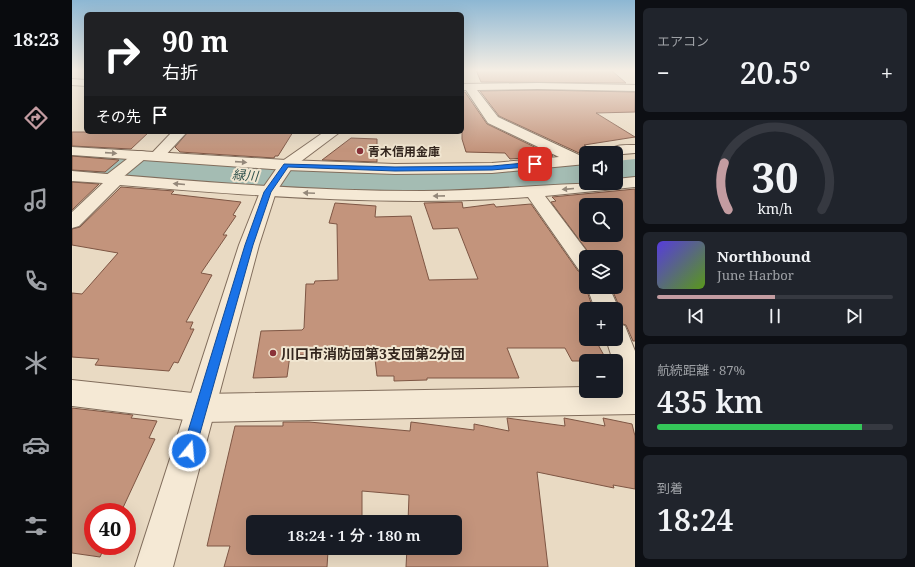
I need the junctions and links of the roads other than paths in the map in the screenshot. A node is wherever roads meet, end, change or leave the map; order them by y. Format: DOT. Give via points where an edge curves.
graph roads {
  1 [pos="474,96"];
  2 [pos="178,134"];
  3 [pos="332,134"];
  4 [pos="635,149"];
  5 [pos="623,150"];
  6 [pos="72,151"];
  7 [pos="141,155"];
  8 [pos="157,156"];
  9 [pos="579,159"];
  10 [pos="579,160"];
  11 [pos="72,176"];
  12 [pos="277,178"];
  13 [pos="114,179"];
  14 [pos="635,182"];
  15 [pos="533,192"];
  16 [pos="72,222"];
  17 [pos="579,255"];
  18 [pos="620,346"];
  19 [pos="635,388"];
  20 [pos="72,393"];
  21 [pos="635,400"];
  22 [pos="202,408"];
  23 [pos="154,567"];
  1 -- 9 [label="street" via="493,120"];
  2 -- 8 [label="street"];
  3 -- 12 [label="street"];
  4 -- 5 [label="street"];
  6 -- 7 [label="street, one-way"];
  7 -- 8 [label="street"];
  7 -- 13 [label="street"];
  8 -- 12 [label="street, one-way"];
  10 -- 12 [label="street" via="492,168 395,169"];
  11 -- 13 [label="street"];
  12 -- 13 [label="street, one-way"];
  15 -- 12 [label="street, one-way" via="423,196"];
  12 -- 22 [label="street" via="249,245"];
  13 -- 16 [label="street"];
  14 -- 15 [label="street, one-way"];
  15 -- 17 [label="street"];
  18 -- 19 [label="street"];
  20 -- 22 [label="street"];
  21 -- 22 [label="street"];
  22 -- 23 [label="street"];
}
